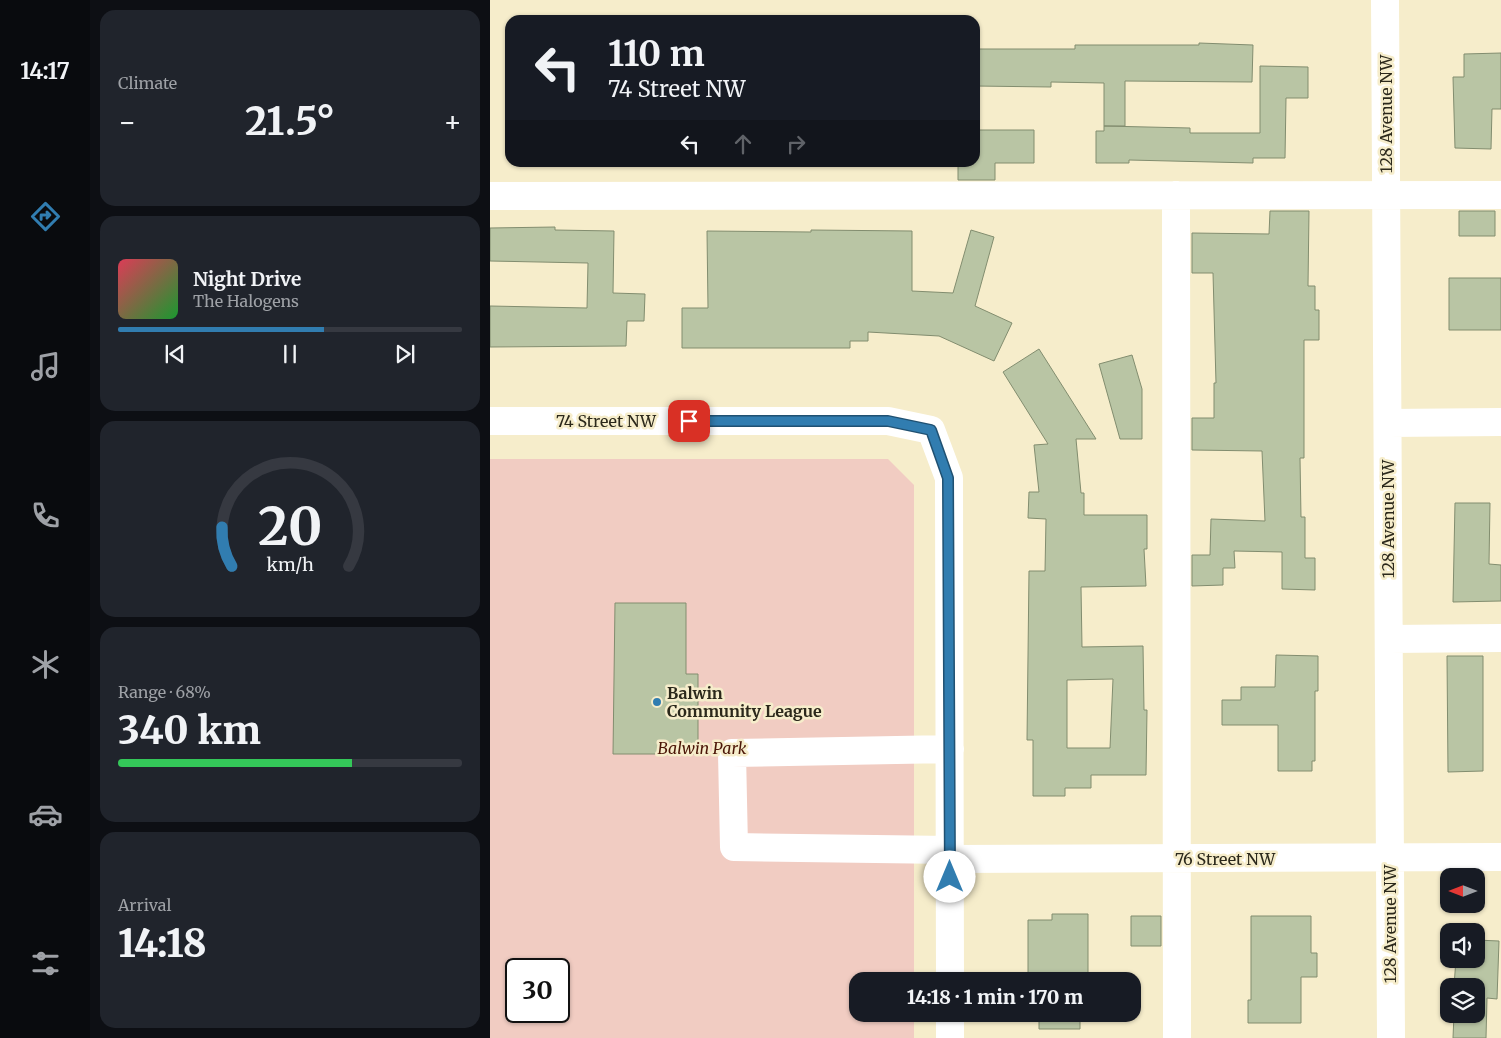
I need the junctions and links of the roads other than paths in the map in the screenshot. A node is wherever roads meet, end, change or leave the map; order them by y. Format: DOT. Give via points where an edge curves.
graph roads {
  1 [pos="1385,0"];
  2 [pos="1176,195"];
  3 [pos="1386,195"];
  4 [pos="1501,195"];
  5 [pos="490,196"];
  6 [pos="490,421"];
  7 [pos="1501,422"];
  8 [pos="1388,424"];
  9 [pos="1501,638"];
  10 [pos="1389,639"];
  11 [pos="950,748"];
  12 [pos="950,855"];
  13 [pos="1501,857"];
  14 [pos="1390,859"];
  15 [pos="1177,860"];
  16 [pos="950,972"];
  17 [pos="950,1022"];
  18 [pos="950,1038"];
  19 [pos="1177,1038"];
  20 [pos="1391,1038"];
  1 -- 3 [label="street, 128 Avenue NW"];
  2 -- 3 [label="street"];
  2 -- 5 [label="street"];
  2 -- 15 [label="street"];
  3 -- 4 [label="street"];
  3 -- 8 [label="street, 128 Avenue NW"];
  6 -- 11 [label="street, 74 Street NW" via="888,421 931,430 948,478"];
  7 -- 8 [label="street"];
  8 -- 10 [label="street, 128 Avenue NW"];
  9 -- 10 [label="street"];
  10 -- 14 [label="street, 128 Avenue NW"];
  11 -- 12 [label="street"];
  11 -- 12 [label="street, 76 Street NW" via="732,753 734,847"];
  12 -- 15 [label="street, 76 Street NW"];
  12 -- 16 [label="street"];
  13 -- 14 [label="street, 76 Street NW"];
  14 -- 15 [label="street, 76 Street NW"];
  14 -- 20 [label="street, 128 Avenue NW"];
  15 -- 19 [label="street"];
  17 -- 18 [label="street"];
}
